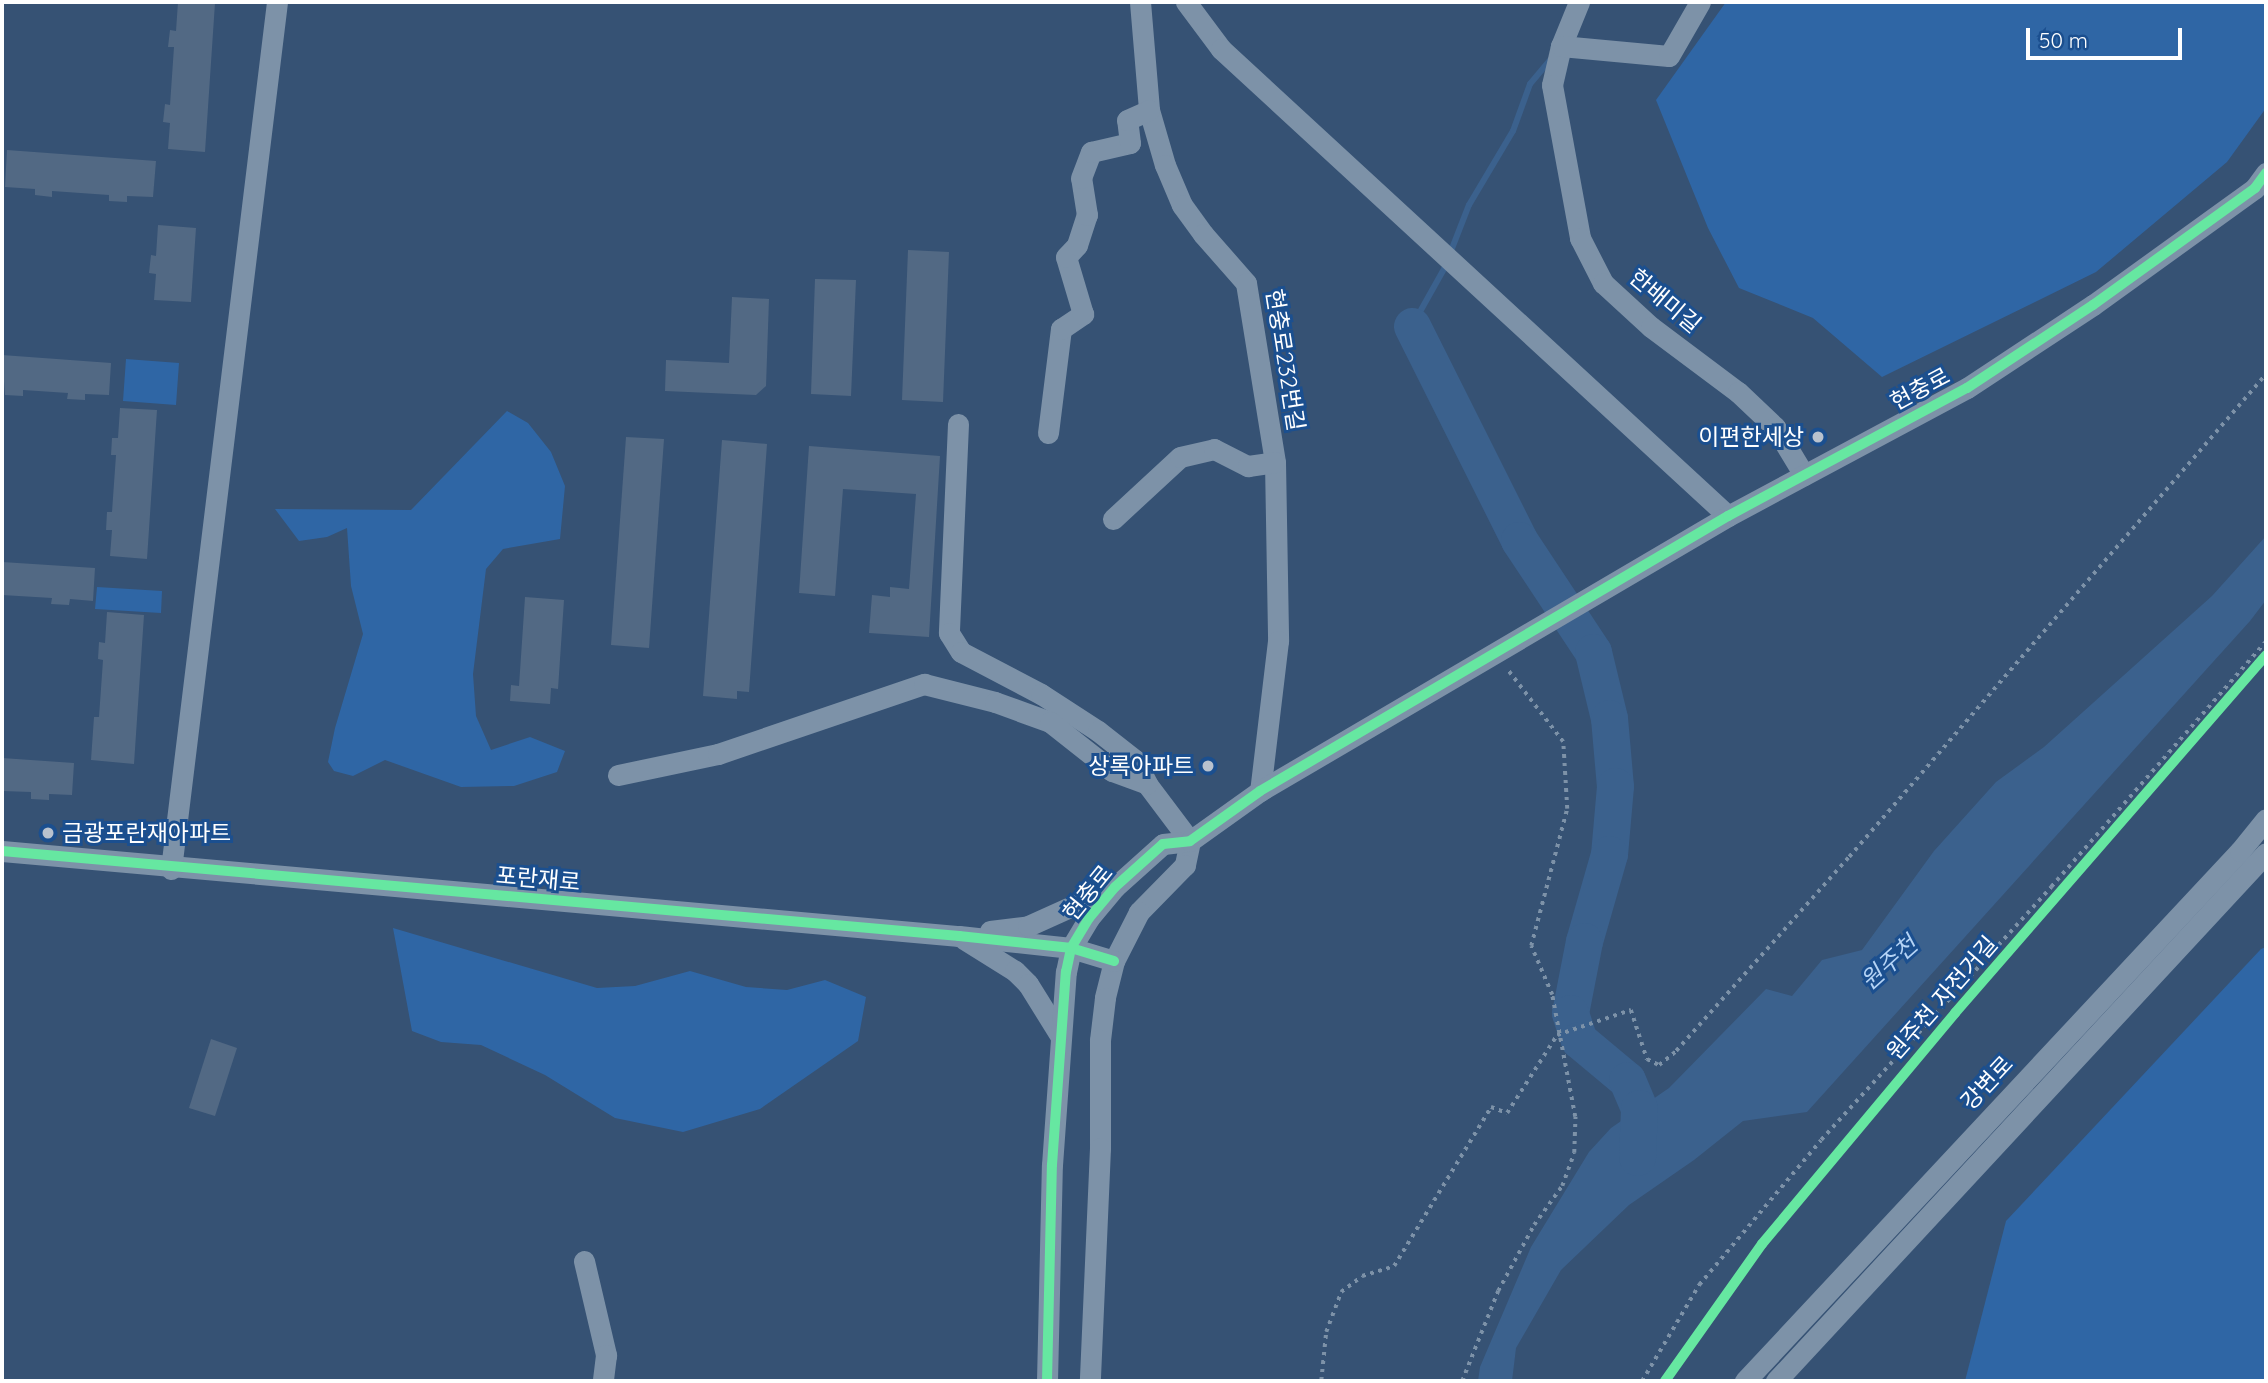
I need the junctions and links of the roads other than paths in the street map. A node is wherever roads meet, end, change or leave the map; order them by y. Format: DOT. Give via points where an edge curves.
graph roads {
  1 [pos="276,2"];
  2 [pos="1140,2"];
  3 [pos="1186,2"];
  4 [pos="1579,2"];
  5 [pos="1700,2"];
  6 [pos="1561,46"];
  7 [pos="1149,110"];
  8 [pos="2266,173"];
  9 [pos="958,424"];
  10 [pos="1048,433"];
  11 [pos="1275,462"];
  12 [pos="1804,475"];
  13 [pos="1728,516"];
  14 [pos="1113,519"];
  15 [pos="618,775"];
  16 [pos="1147,784"];
  17 [pos="1259,791"];
  18 [pos="2266,819"];
  19 [pos="1190,841"];
  20 [pos="2,851"];
  21 [pos="2266,853"];
  22 [pos="171,869"];
  23 [pos="1115,887"];
  24 [pos="959,936"];
  25 [pos="1071,948"];
  26 [pos="1114,961"];
  27 [pos="1061,1037"];
  28 [pos="584,1261"];
  29 [pos="603,1381"];
  30 [pos="1047,1381"];
  31 [pos="1090,1381"];
  32 [pos="1745,1381"];
  33 [pos="1776,1381"];
  1 -- 22 [label="street"];
  2 -- 7 [label="street, 현충로232번길"];
  3 -- 13 [label="street" via="1221,49"];
  4 -- 6 [label="street, 한배미길"];
  5 -- 6 [label="street" via="1668,56"];
  6 -- 12 [label="street, 한배미길" via="1552,85 1580,238 1603,283 1766,418"];
  7 -- 10 [label="street" via="1127,120 1130,144 1091,152 1081,178 1087,215 1077,245 1066,257 1083,314 1060,329"];
  7 -- 11 [label="street, 현충로232번길" via="1182,205 1246,283"];
  8 -- 12 [label="street, 현충로" via="2245,196 1979,380"];
  9 -- 16 [label="street" via="949,633 961,652 1098,730 1135,760"];
  11 -- 14 [label="street, 현충로232번길" via="1248,466 1214,450 1180,457"];
  11 -- 17 [label="street, 현충로232번길" via="1278,641"];
  12 -- 13 [label="street, 현충로"];
  13 -- 17 [label="street, 현충로"];
  15 -- 16 [label="street" via="718,754 924,684 1050,722 1112,771"];
  16 -- 19 [label="street"];
  17 -- 19 [label="street, 현충로"];
  18 -- 32 [label="street, 강변로"];
  19 -- 23 [label="street, 현충로" via="1163,844"];
  19 -- 26 [label="street" via="1185,865 1139,912"];
  20 -- 22 [label="street, 포란재로"];
  21 -- 33 [label="street"];
  22 -- 24 [label="street, 포란재로"];
  23 -- 24 [label="street" via="1028,926"];
  23 -- 25 [label="street, 현충로"];
  24 -- 25 [label="street, 포란재로"];
  24 -- 27 [label="street" via="1015,971"];
  25 -- 26 [label="street, 포란재로"];
  25 -- 27 [label="street, 현충로"];
  26 -- 31 [label="street" via="1100,1040"];
  27 -- 30 [label="street, 현충로" via="1052,1165"];
  28 -- 29 [label="street" via="606,1354"];
}
